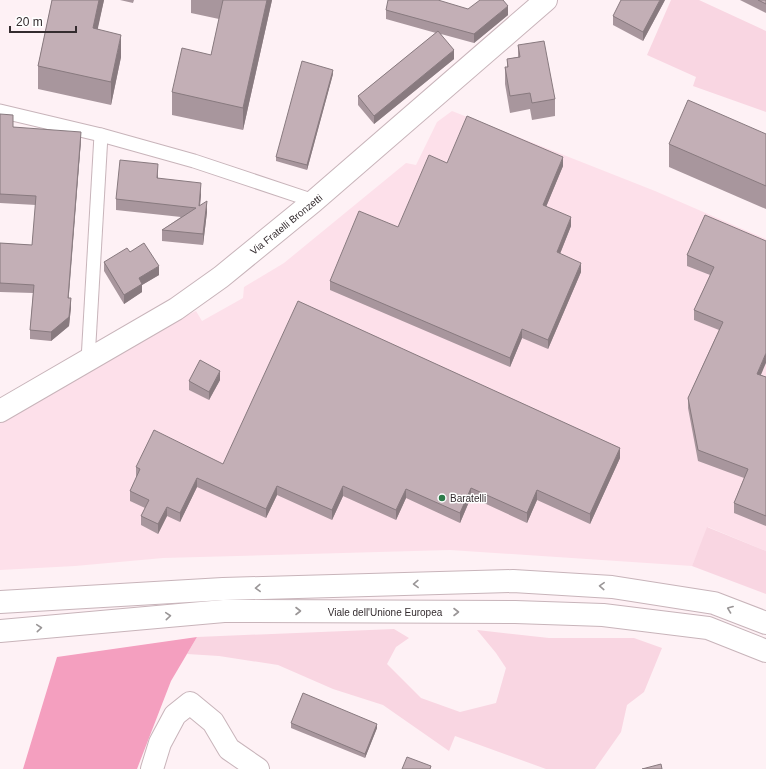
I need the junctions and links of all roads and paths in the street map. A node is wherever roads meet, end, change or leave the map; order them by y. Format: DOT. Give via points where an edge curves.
graph roads {
  1 [pos="546,0"];
  2 [pos="0,111"];
  3 [pos="101,135"];
  4 [pos="314,201"];
  5 [pos="88,360"];
  6 [pos="0,411"];
  7 [pos="0,602"];
  8 [pos="766,623"];
  9 [pos="0,631"];
  10 [pos="766,651"];
  11 [pos="254,768"];
  12 [pos="152,769"];
  1 -- 4 [label="street, Via Fratelli Bronzetti"];
  2 -- 3 [label="lane"];
  3 -- 4 [label="lane" via="194,161"];
  3 -- 5 [label="lane"];
  4 -- 5 [label="street, Via Fratelli Bronzetti" via="221,277 176,308"];
  5 -- 6 [label="street, Via Fratelli Bronzetti"];
  8 -- 7 [label="street, one-way" via="714,603 612,587 513,581 223,589"];
  9 -- 10 [label="street, Viale dell'Unione Europea, one-way" via="224,611 604,614 708,628"];
  11 -- 12 [label="street" via="229,749 213,722 190,703 175,715 160,743"];
}
